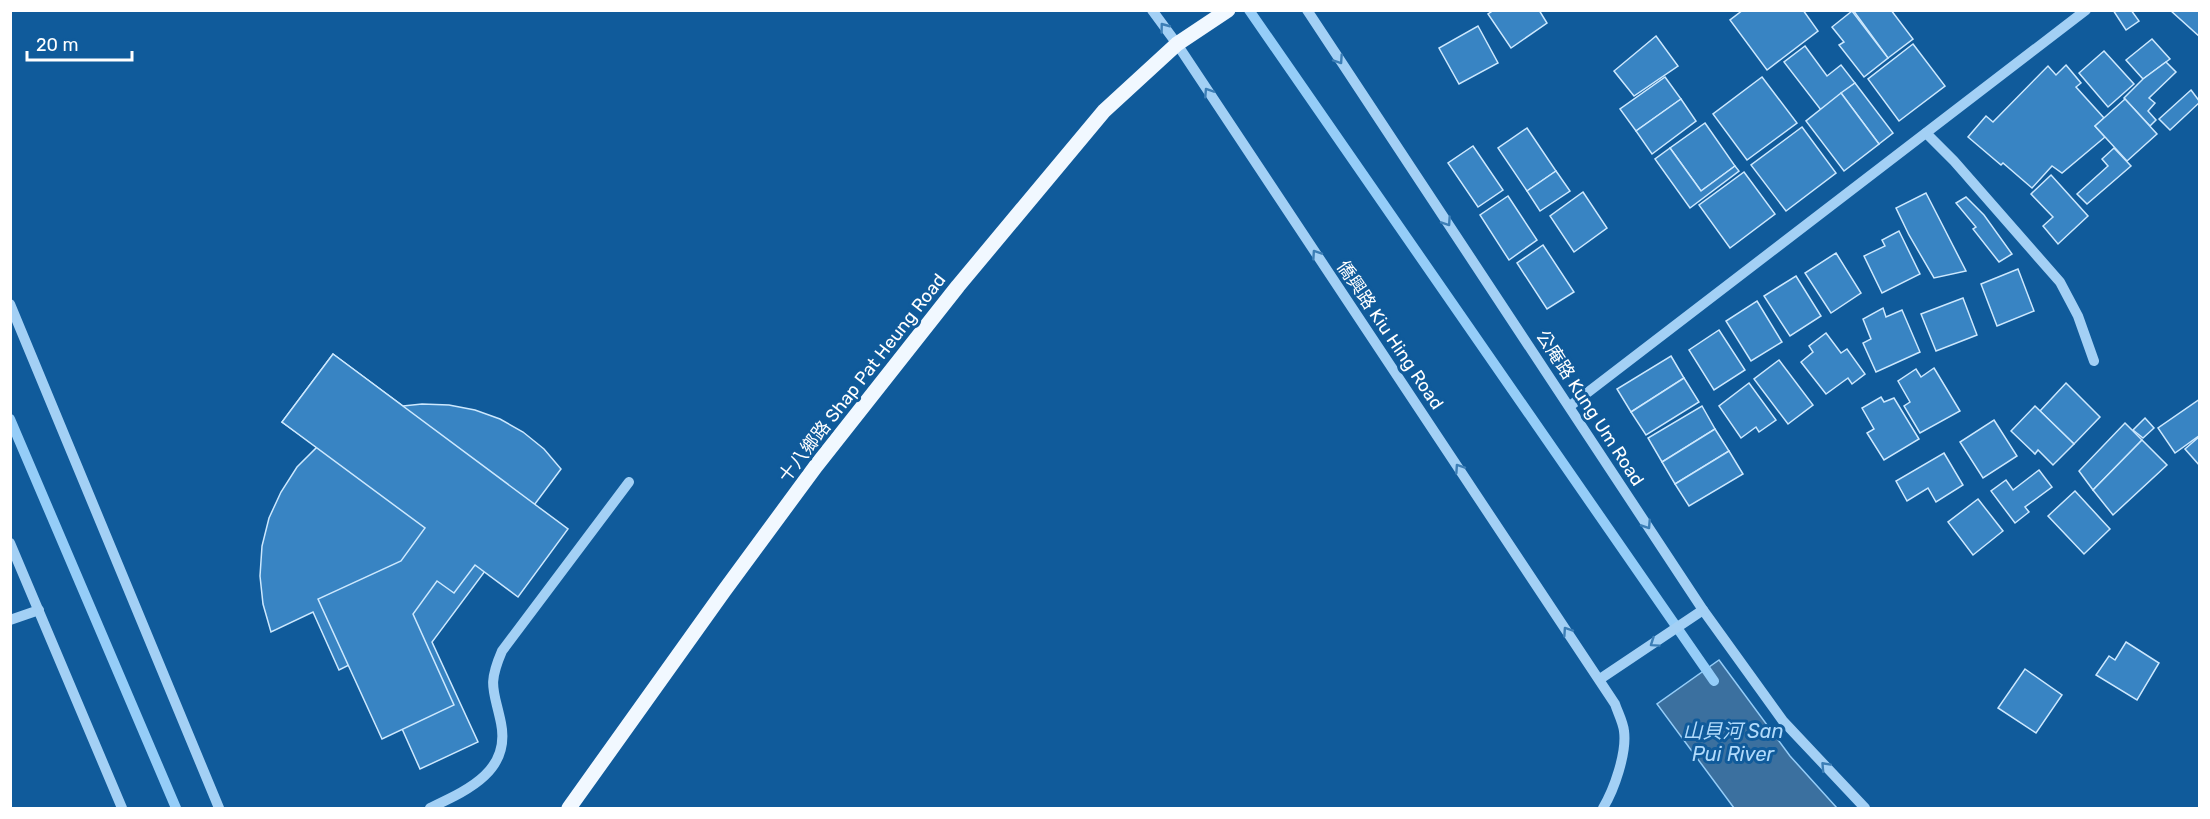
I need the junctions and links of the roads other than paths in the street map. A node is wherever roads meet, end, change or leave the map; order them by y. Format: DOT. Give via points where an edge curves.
graph roads {
  1 [pos="1152,10"];
  2 [pos="1228,10"];
  3 [pos="1307,10"];
  4 [pos="2086,10"];
  5 [pos="1177,44"];
  6 [pos="1926,134"];
  7 [pos="10,304"];
  8 [pos="2094,361"];
  9 [pos="1570,406"];
  10 [pos="629,482"];
  11 [pos="10,543"];
  12 [pos="39,610"];
  13 [pos="1703,610"];
  14 [pos="10,620"];
  15 [pos="1600,679"];
  16 [pos="122,808"];
  17 [pos="219,808"];
  18 [pos="430,808"];
  19 [pos="570,808"];
  20 [pos="1603,808"];
  21 [pos="1865,808"];
  5 -- 1 [label="street, 僑興路 Kiu Hing Road, one-way"];
  2 -- 5 [label="main road, 十八鄉路 Shap Pat Heung Road"];
  3 -- 9 [label="street, 公庵路 Kung Um Road, one-way"];
  4 -- 6 [label="street"];
  15 -- 5 [label="street, 僑興路 Kiu Hing Road, one-way"];
  5 -- 19 [label="main road, 十八鄉路 Shap Pat Heung Road" via="1104,111 958,286 809,476"];
  6 -- 8 [label="street" via="2060,282 2078,316"];
  6 -- 9 [label="street"];
  7 -- 17 [label="street"];
  9 -- 13 [label="street, 公庵路 Kung Um Road, one-way"];
  10 -- 18 [label="street" via="502,651 492,686 501,740 492,768 470,789"];
  11 -- 12 [label="street"];
  12 -- 14 [label="street"];
  12 -- 16 [label="street"];
  13 -- 15 [label="street, one-way"];
  21 -- 13 [label="street, 公庵路 Kung Um Road, one-way" via="1782,721"];
  15 -- 20 [label="street, 僑興路 Kiu Hing Road" via="1615,704 1624,732 1622,760"];
}
